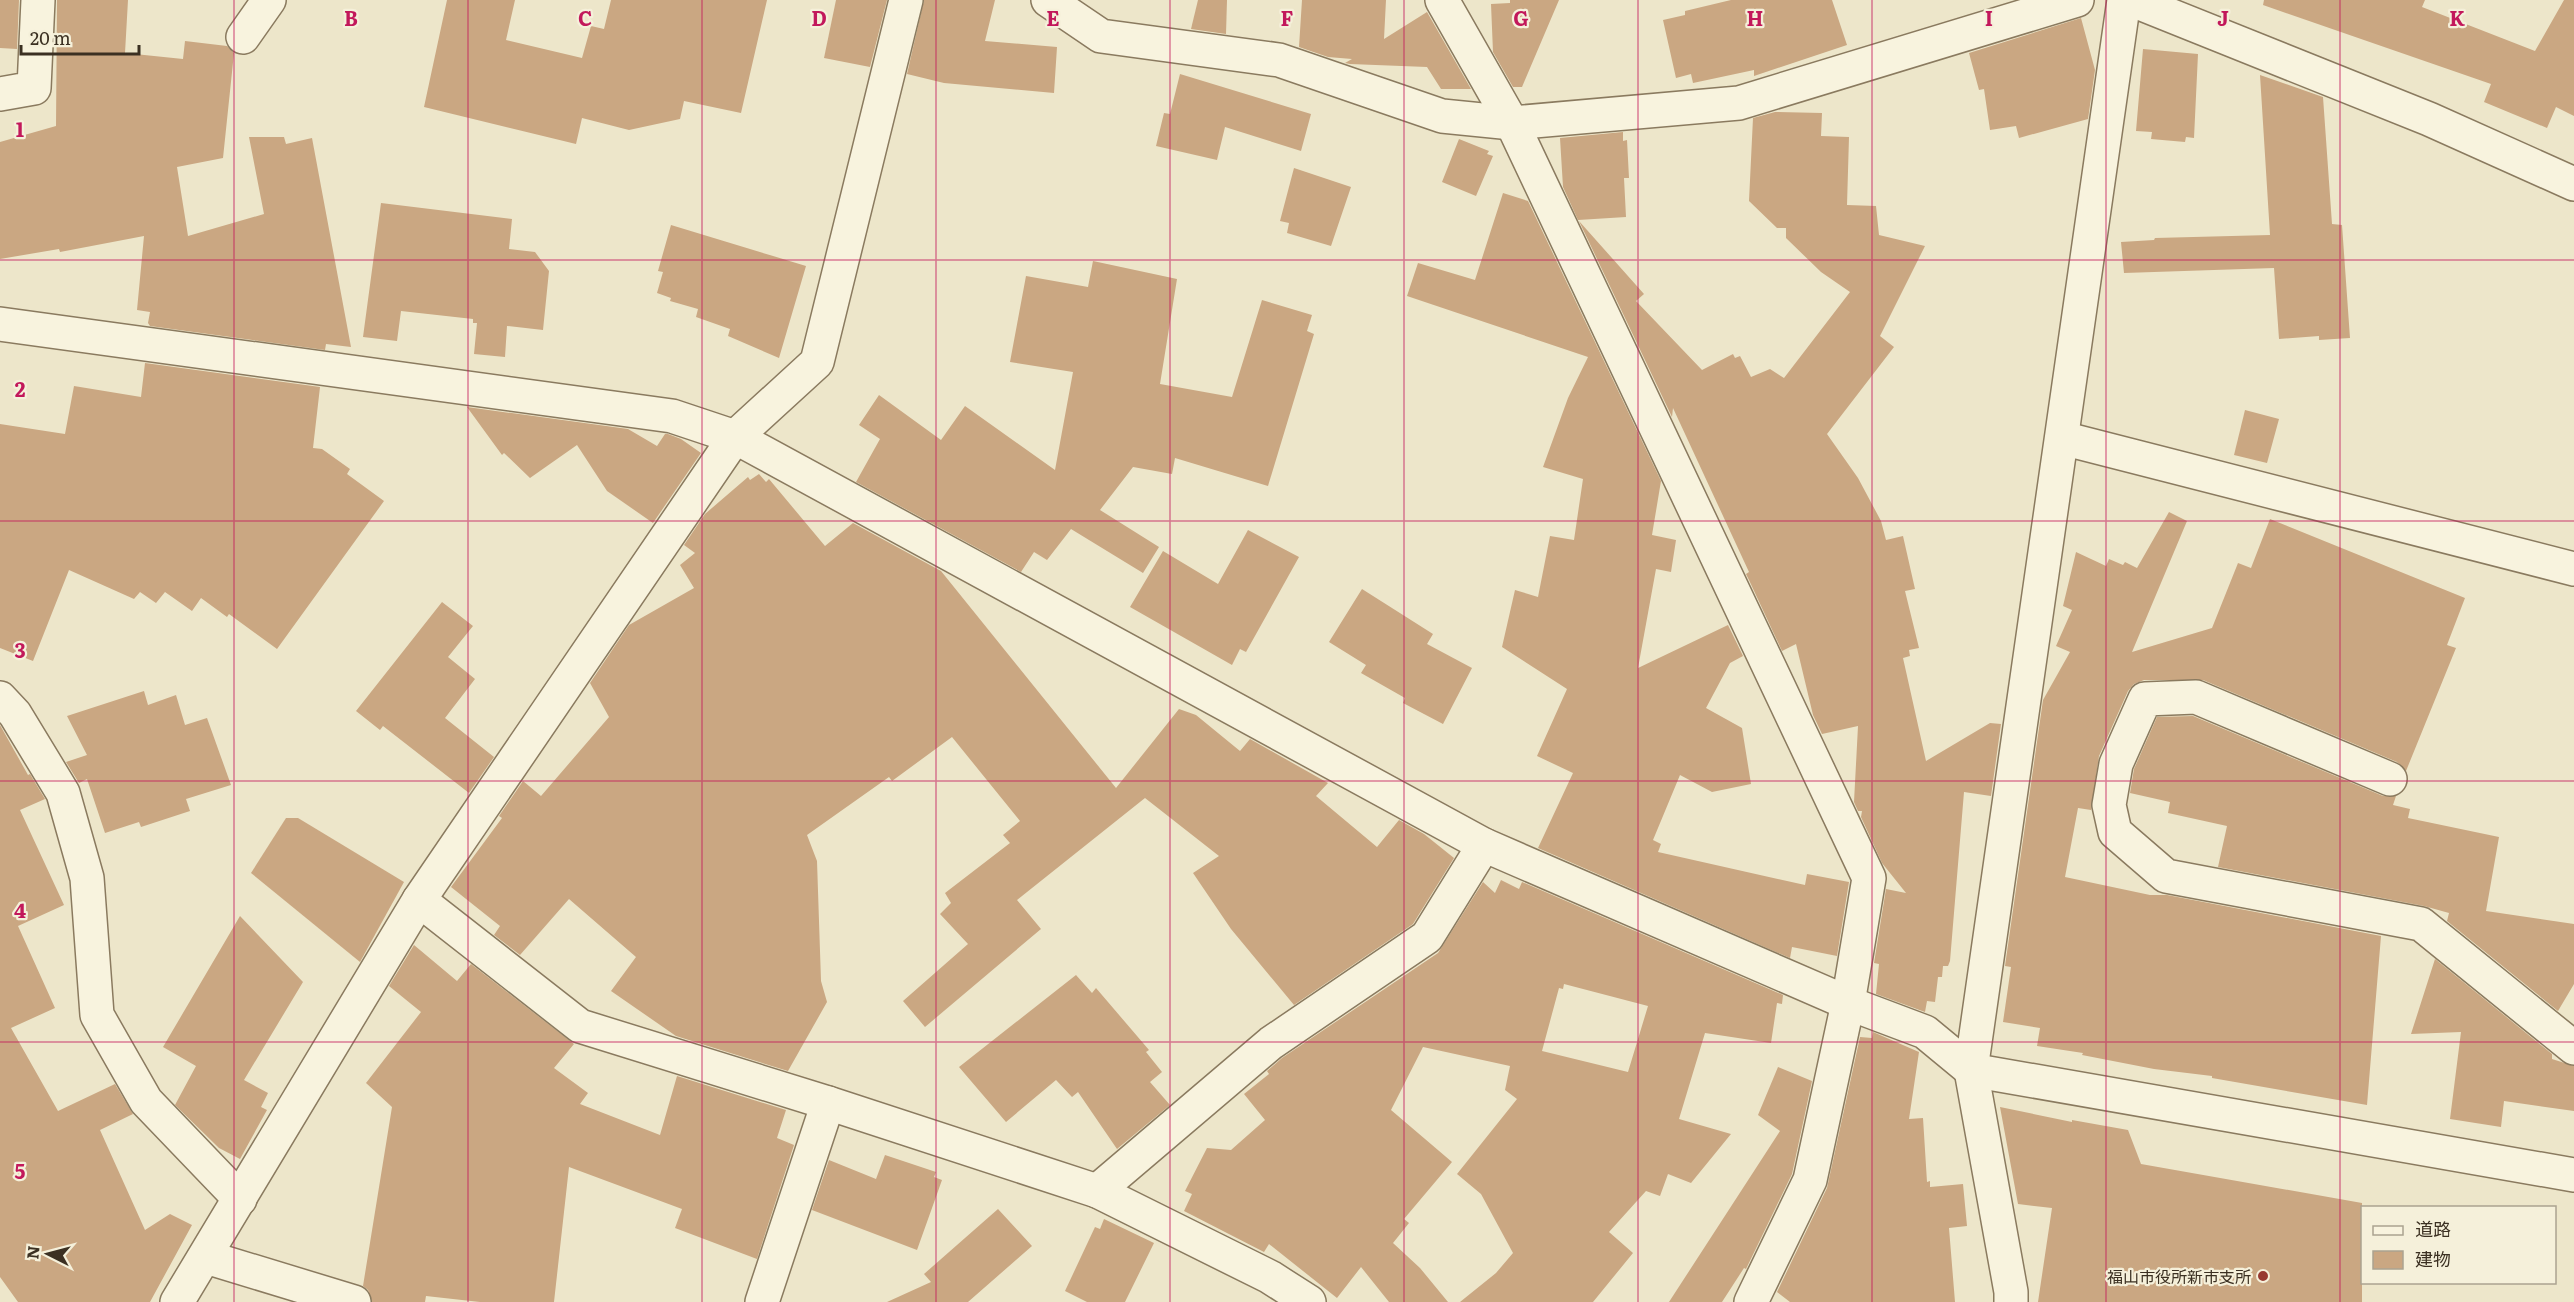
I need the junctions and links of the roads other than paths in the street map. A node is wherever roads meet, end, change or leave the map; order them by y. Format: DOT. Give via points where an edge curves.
graph roads {
  1 [pos="38,0"];
  2 [pos="269,0"];
  3 [pos="906,0"];
  4 [pos="1048,0"];
  5 [pos="1442,0"];
  6 [pos="2077,0"];
  7 [pos="2124,0"];
  8 [pos="2132,0"];
  9 [pos="243,37"];
  10 [pos="0,94"];
  11 [pos="1512,123"];
  12 [pos="2574,184"];
  13 [pos="0,324"];
  14 [pos="735,437"];
  15 [pos="2062,438"];
  16 [pos="2574,569"];
  17 [pos="0,698"];
  18 [pos="2390,779"];
  19 [pos="1485,845"];
  20 [pos="419,900"];
  21 [pos="1848,1003"];
  22 [pos="2574,1048"];
  23 [pos="1971,1070"];
  24 [pos="828,1103"];
  25 [pos="2574,1175"];
  26 [pos="1097,1191"];
  27 [pos="240,1199"];
  28 [pos="206,1257"];
  29 [pos="177,1302"];
  30 [pos="354,1302"];
  31 [pos="762,1302"];
  32 [pos="1309,1302"];
  33 [pos="1751,1302"];
  34 [pos="2011,1302"];
  1 -- 10 [label="street" via="34,88"];
  2 -- 9 [label="street"];
  3 -- 14 [label="street" via="817,362"];
  4 -- 11 [label="street" via="1101,36 1279,60 1442,116"];
  5 -- 11 [label="street"];
  6 -- 11 [label="street" via="1739,103"];
  7 -- 15 [label="street"];
  8 -- 12 [label="street" via="2429,119"];
  11 -- 21 [label="street" via="1869,878"];
  13 -- 14 [label="street" via="672,416"];
  14 -- 19 [label="street"];
  14 -- 20 [label="street"];
  15 -- 16 [label="street"];
  15 -- 23 [label="street"];
  17 -- 27 [label="street" via="15,714 63,793 87,878 97,1015 146,1101"];
  18 -- 22 [label="street" via="2196,697 2145,699 2116,765 2109,805 2115,832 2166,876 2421,924"];
  19 -- 21 [label="street"];
  19 -- 26 [label="street" via="1427,937 1271,1043"];
  20 -- 24 [label="street" via="580,1026"];
  20 -- 27 [label="street"];
  21 -- 23 [label="street" via="1925,1032"];
  21 -- 33 [label="street" via="1810,1180"];
  23 -- 25 [label="street"];
  23 -- 34 [label="street"];
  24 -- 26 [label="street"];
  24 -- 31 [label="street"];
  26 -- 32 [label="street" via="1270,1276"];
  27 -- 28 [label="street"];
  28 -- 29 [label="street"];
  28 -- 30 [label="street"];
}
